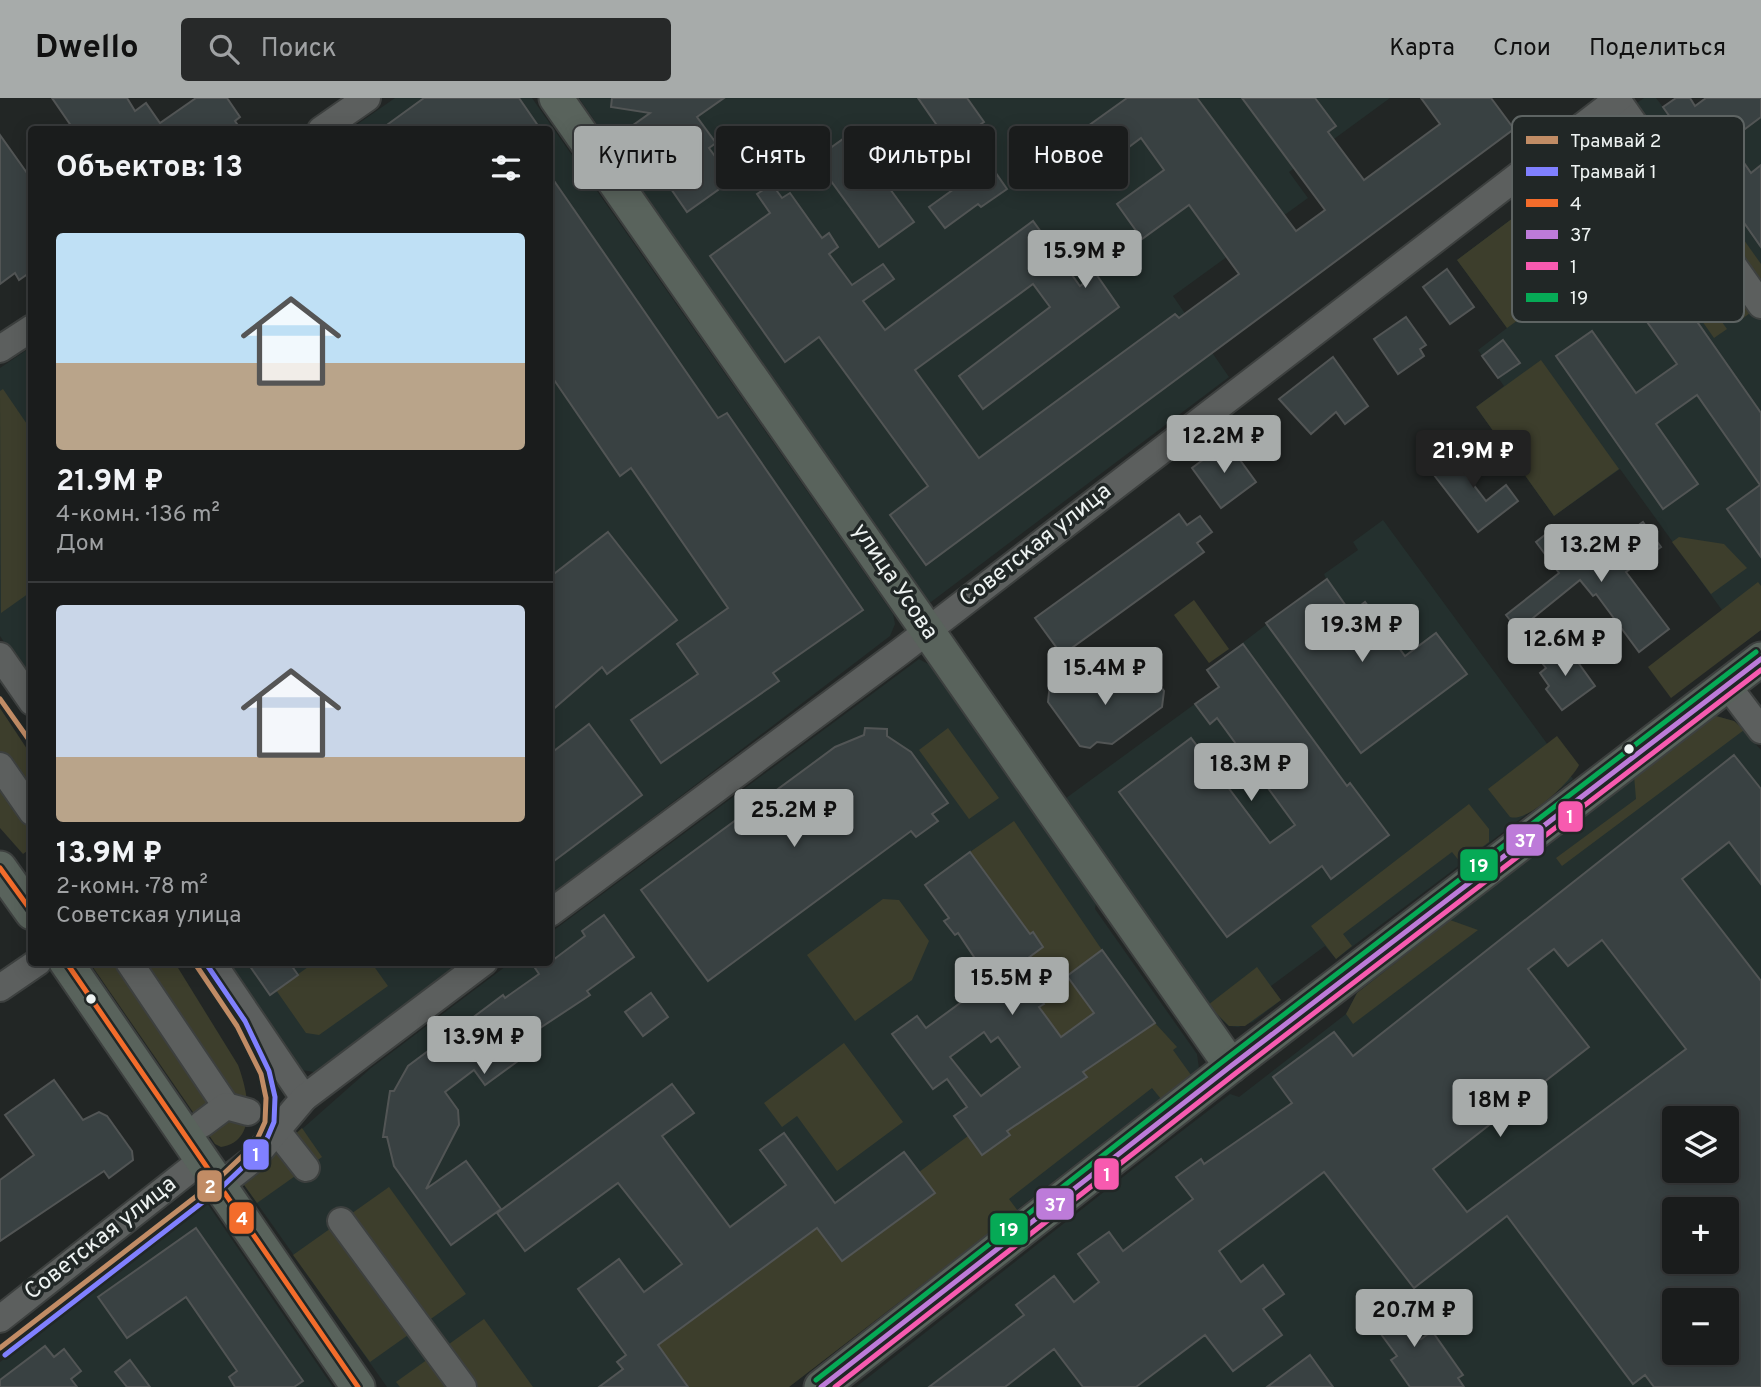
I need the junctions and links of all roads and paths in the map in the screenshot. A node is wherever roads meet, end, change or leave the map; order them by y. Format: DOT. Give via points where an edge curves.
graph roads {
  1 [pos="367,98"];
  2 [pos="556,98"];
  3 [pos="1618,98"];
  4 [pos="1595,116"];
  5 [pos="1630,116"];
  6 [pos="327,126"];
  7 [pos="1512,180"];
  8 [pos="1744,280"];
  9 [pos="1761,305"];
  10 [pos="28,331"];
  11 [pos="0,349"];
  12 [pos="928,631"];
  13 [pos="0,656"];
  14 [pos="1761,659"];
  15 [pos="1727,685"];
  16 [pos="28,696"];
  17 [pos="1761,730"];
  18 [pos="0,766"];
  19 [pos="28,806"];
  20 [pos="0,867"];
  21 [pos="28,907"];
  22 [pos="553,911"];
  23 [pos="32,966"];
  24 [pos="69,966"];
  25 [pos="132,966"];
  26 [pos="215,966"];
  27 [pos="479,966"];
  28 [pos="0,988"];
  29 [pos="1231,1066"];
  30 [pos="304,1098"];
  31 [pos="202,1124"];
  32 [pos="284,1140"];
  33 [pos="306,1168"];
  34 [pos="211,1173"];
  35 [pos="341,1221"];
  36 [pos="0,1319"];
  37 [pos="358,1387"];
  38 [pos="463,1387"];
  39 [pos="821,1387"];
  1 -- 6 [label="street"];
  2 -- 12 [label="main road, улица Усова"];
  3 -- 4 [label="street, Советская улица"];
  3 -- 5 [label="street"];
  7 -- 12 [label="street, Советская улица"];
  8 -- 9 [label="street"];
  10 -- 11 [label="street"];
  12 -- 22 [label="street, Советская улица"];
  12 -- 29 [label="main road, улица Усова"];
  13 -- 16 [label="street"];
  14 -- 15 [label="main road"];
  15 -- 17 [label="street"];
  15 -- 29 [label="main road"];
  18 -- 19 [label="street"];
  20 -- 21 [label="main road"];
  23 -- 28 [label="street"];
  24 -- 34 [label="main road"];
  25 -- 31 [label="street" via="237,1109"];
  26 -- 30 [label="street"];
  27 -- 30 [label="street, Советская улица"];
  29 -- 39 [label="main road"];
  30 -- 34 [label="street, Советская улица" via="252,1160"];
  32 -- 33 [label="street"];
  34 -- 36 [label="street, Советская улица"];
  34 -- 37 [label="main road"];
  35 -- 38 [label="street"];
}
